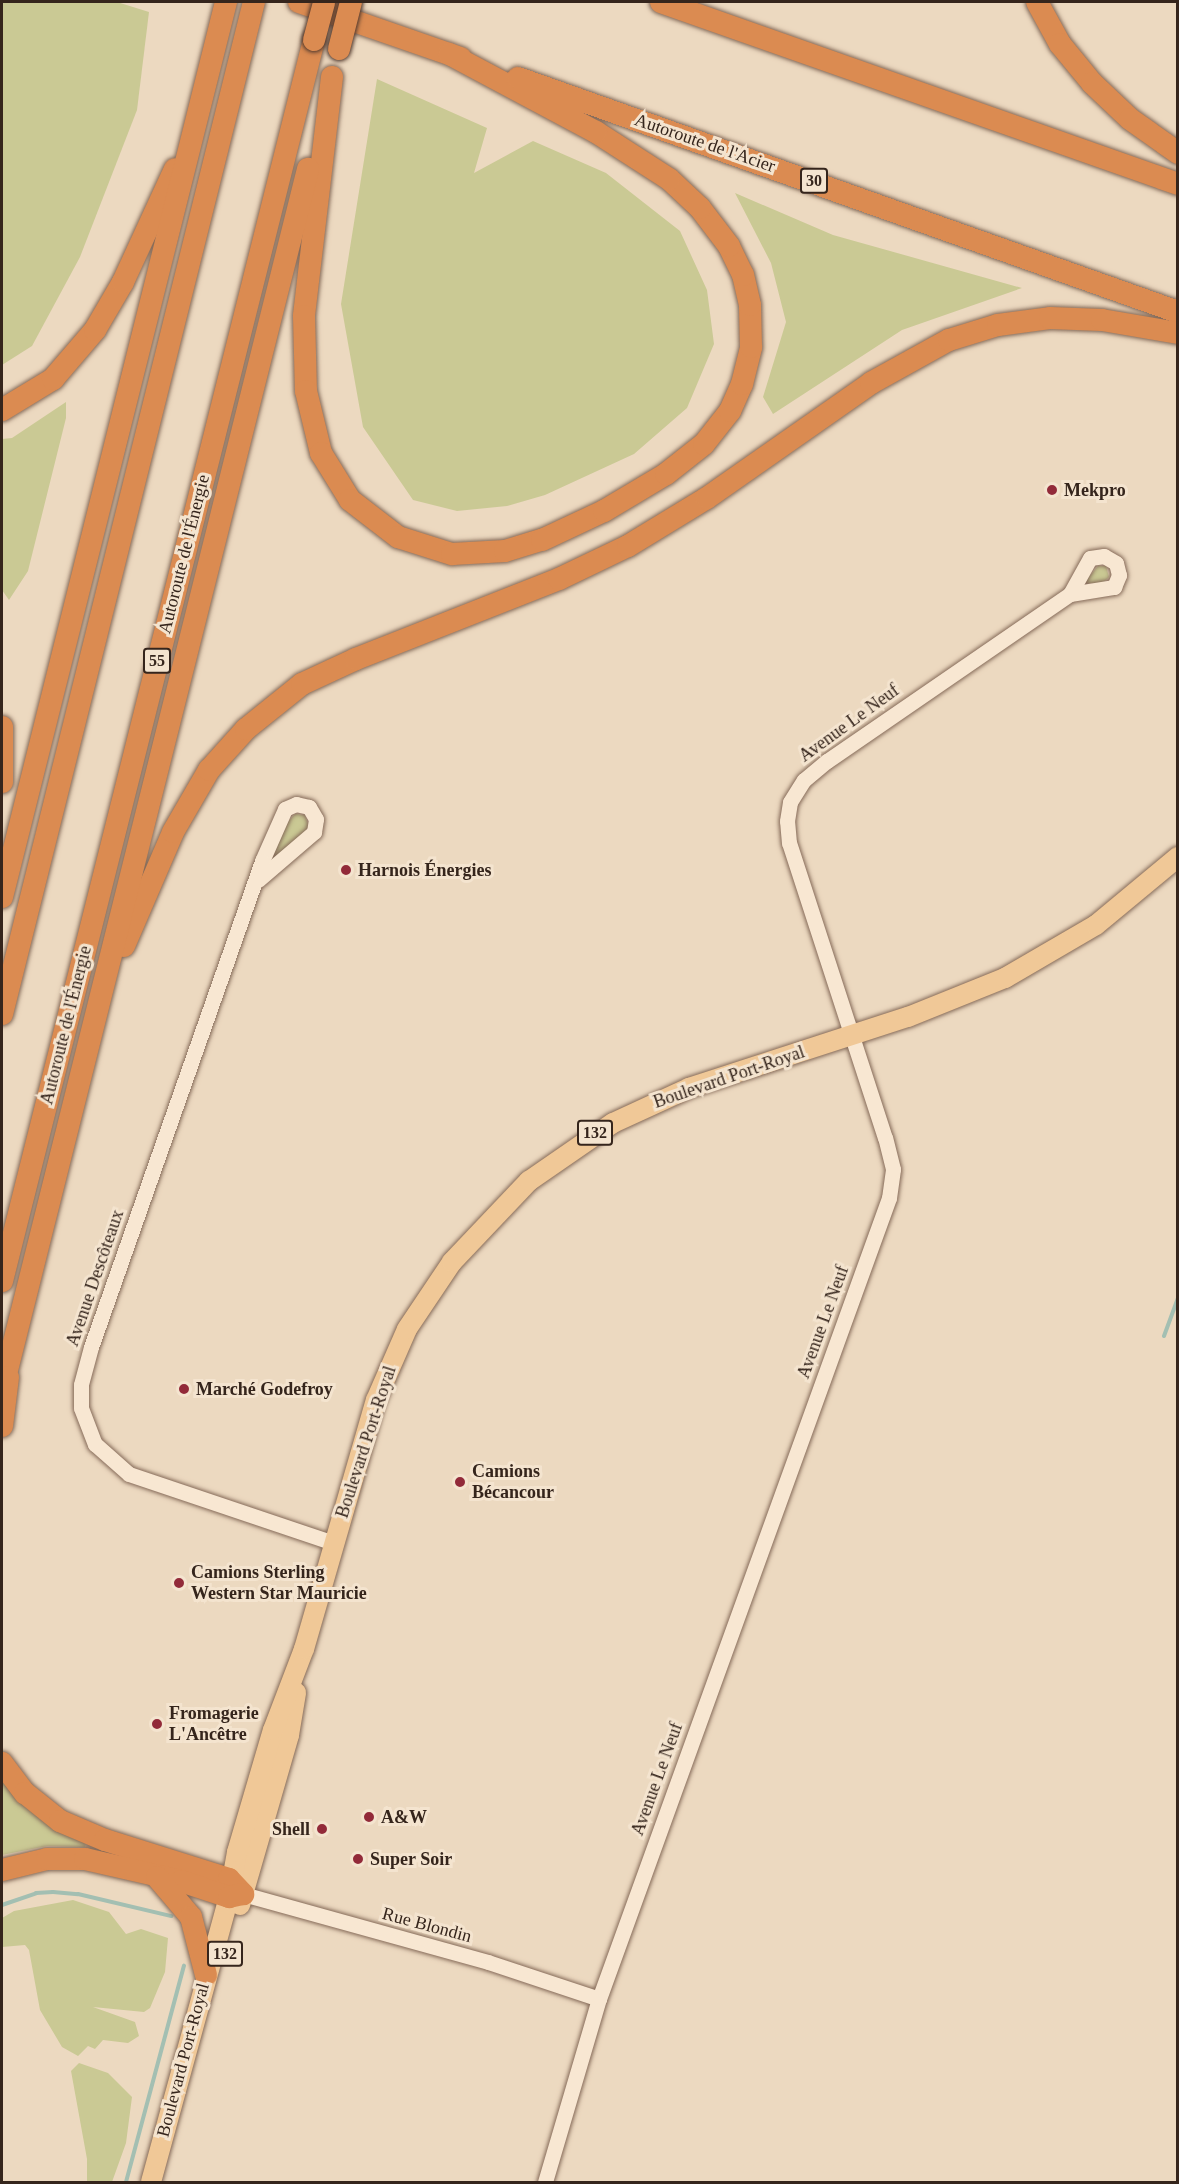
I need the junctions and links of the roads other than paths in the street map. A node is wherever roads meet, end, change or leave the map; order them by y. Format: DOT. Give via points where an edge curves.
graph roads {
  1 [pos="298,2"];
  2 [pos="324,2"];
  3 [pos="351,2"];
  4 [pos="661,2"];
  5 [pos="1037,2"];
  6 [pos="225,5"];
  7 [pos="252,9"];
  8 [pos="448,54"];
  9 [pos="332,77"];
  10 [pos="195,127"];
  11 [pos="1178,153"];
  12 [pos="1178,184"];
  13 [pos="1178,312"];
  14 [pos="1178,333"];
  15 [pos="2,410"];
  16 [pos="1070,594"];
  17 [pos="2,727"];
  18 [pos="2,782"];
  19 [pos="1178,857"];
  20 [pos="258,880"];
  21 [pos="2,897"];
  22 [pos="99,1005"];
  23 [pos="2,1014"];
  24 [pos="851,1035"];
  25 [pos="2,1281"];
  26 [pos="12,1349"];
  27 [pos="2,1390"];
  28 [pos="2,1426"];
  29 [pos="334,1543"];
  30 [pos="2,1763"];
  31 [pos="2,1870"];
  32 [pos="157,1877"];
  33 [pos="234,1890"];
  34 [pos="206,1975"];
  35 [pos="598,1999"];
  36 [pos="157,2162"];
  37 [pos="151,2182"];
  38 [pos="545,2182"];
  1 -- 8 [label="highway, Autoroute de l'Acier / 30"];
  2 -- 25 [label="highway, Autoroute de l'Énergie / 55, bridge"];
  3 -- 9 [label="highway, bridge"];
  4 -- 12 [label="highway"];
  5 -- 11 [label="highway" via="1060,44 1092,83 1130,119"];
  6 -- 10 [label="highway"];
  7 -- 23 [label="highway"];
  8 -- 9 [label="highway" via="604,137 669,179 705,213 729,246 743,274 750,304 751,347 742,384 730,411 704,444 612,507 550,536 505,551 473,555 441,552 387,531 343,491 316,441 304,378 303,316"];
  8 -- 13 [label="highway, Autoroute de l'Acier / 30"];
  9 -- 22 [label="highway"];
  10 -- 15 [label="highway" via="123,282 95,330 53,379"];
  10 -- 21 [label="highway"];
  14 -- 22 [label="highway" via="1108,321 1050,318 998,325 949,340 879,378 707,498 628,546 559,579 302,684 236,738 197,789 170,839"];
  16 -- 24 [label="street, Avenue Le Neuf" via="826,761 792,797 787,821 791,851"];
  17 -- 18 [label="highway"];
  19 -- 24 [label="main road, Boulevard Port-Royal / 132" via="1117,910 1032,965 949,1002"];
  20 -- 20 [label="street, Avenue Descôteaux" via="314,832 317,821 309,807 294,804 283,812"];
  20 -- 29 [label="street, Avenue Descôteaux" via="91,1347 81,1385 81,1408 95,1444 129,1474"];
  22 -- 26 [label="highway"];
  24 -- 29 [label="main road, Boulevard Port-Royal / 132" via="650,1104 575,1146 507,1202 452,1262 408,1329 376,1400"];
  24 -- 35 [label="street, Avenue Le Neuf" via="893,1169 889,1198"];
  26 -- 27 [label="highway"];
  26 -- 28 [label="highway"];
  29 -- 33 [label="main road, Boulevard Port-Royal / 132" via="304,1649 289,1735"];
  30 -- 33 [label="highway" via="24,1794 68,1825"];
  31 -- 32 [label="highway" via="40,1860 78,1858"];
  32 -- 33 [label="highway"];
  32 -- 34 [label="highway" via="191,1917"];
  33 -- 34 [label="main road, Boulevard Port-Royal / 132"];
  33 -- 35 [label="street, Rue Blondin" via="488,1962"];
  33 -- 36 [label="main road, Boulevard Port-Royal / 132" via="208,2015"];
  34 -- 36 [label="main road, Boulevard Port-Royal / 132"];
  35 -- 38 [label="street, Avenue Le Neuf"];
  36 -- 37 [label="main road, Boulevard Port-Royal / 132"];
}
